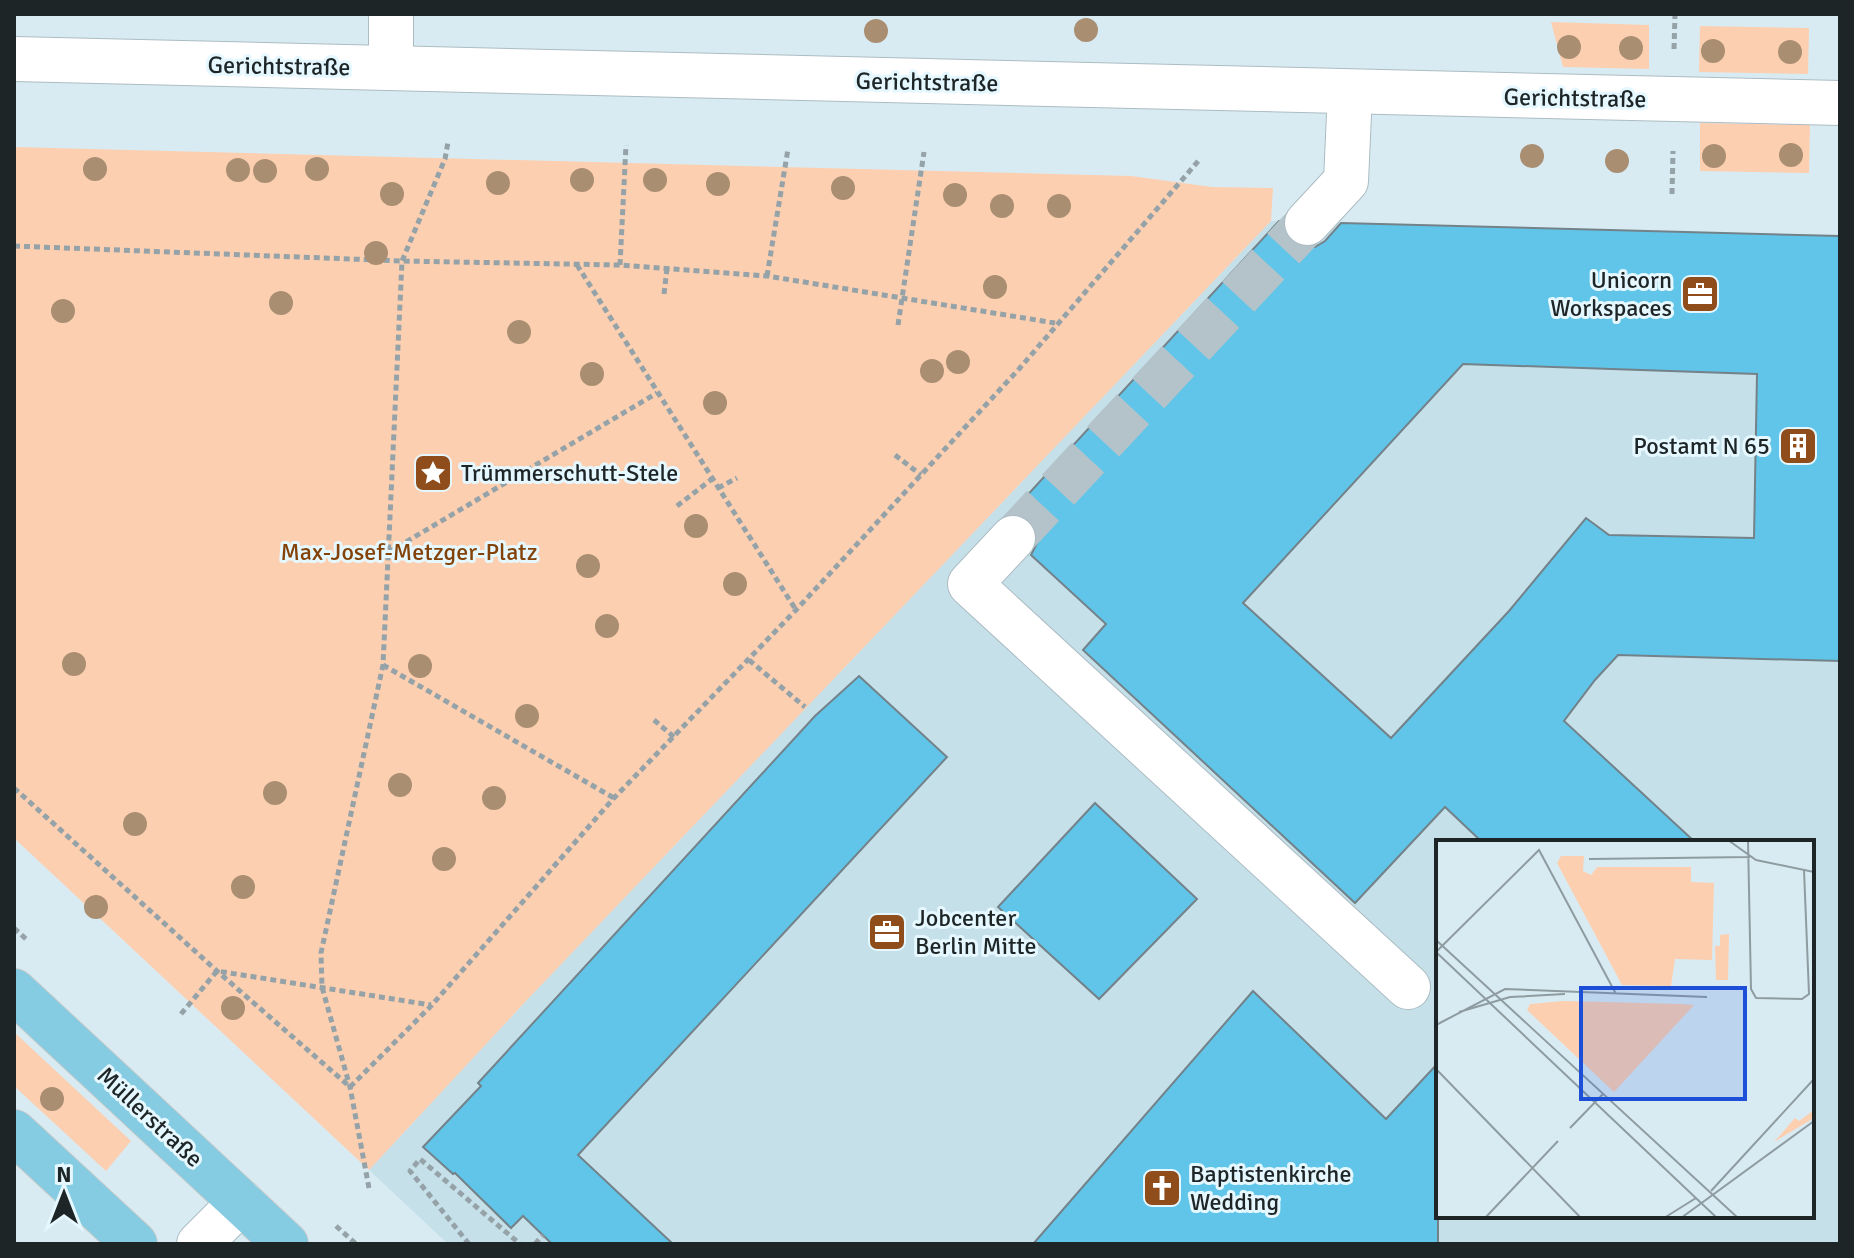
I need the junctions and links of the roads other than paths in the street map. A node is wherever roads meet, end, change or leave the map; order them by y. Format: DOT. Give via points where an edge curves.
graph roads {
  1 [pos="391,14"];
  2 [pos="14,59"];
  3 [pos="391,68"];
  4 [pos="1357,92"];
  5 [pos="1840,103"];
  6 [pos="1318,223"];
  7 [pos="1013,538"];
  8 [pos="1408,987"];
  9 [pos="14,991"];
  10 [pos="14,1132"];
  11 [pos="241,1202"];
  12 [pos="135,1244"];
  13 [pos="199,1244"];
  14 [pos="286,1244"];
  1 -- 3 [label="street"];
  2 -- 3 [label="street, Gerichtstraße"];
  3 -- 4 [label="street, Gerichtstraße"];
  4 -- 5 [label="street, Gerichtstraße"];
  4 -- 6 [label="street" via="1346,181"];
  7 -- 8 [label="street" via="970,584"];
  9 -- 11 [label="main road, Müllerstraße"];
  10 -- 12 [label="main road"];
  11 -- 13 [label="street"];
  11 -- 14 [label="main road, Müllerstraße"];
}
